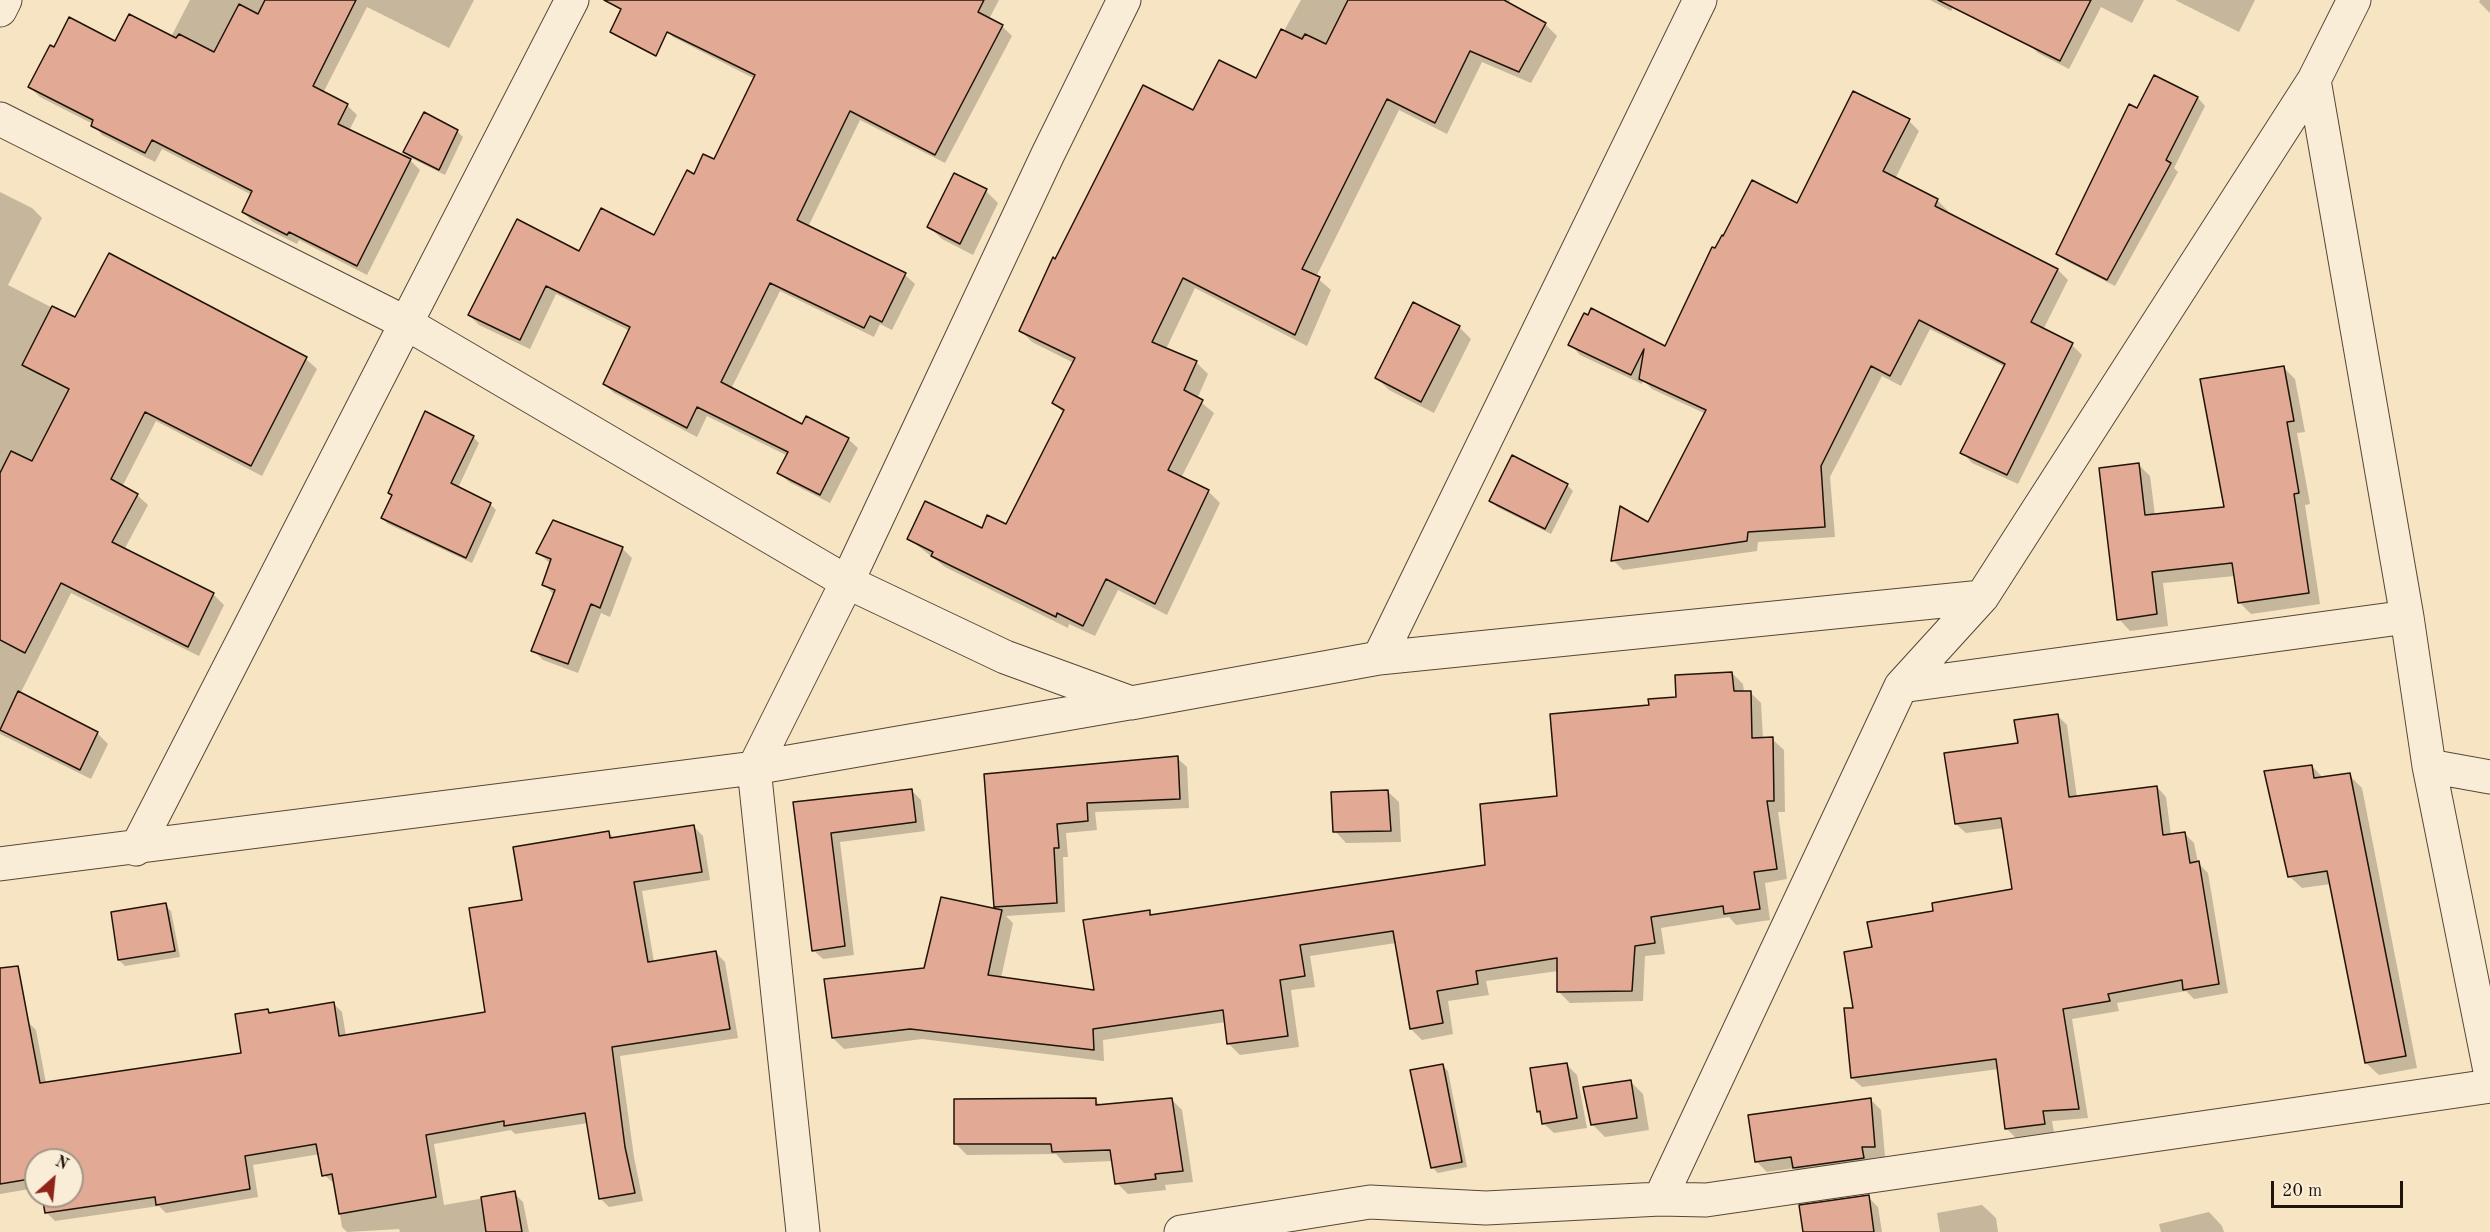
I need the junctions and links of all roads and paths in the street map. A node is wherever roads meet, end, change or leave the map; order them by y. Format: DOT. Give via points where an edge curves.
graph roads {
  1 [pos="5,0"];
  2 [pos="572,0"];
  3 [pos="1124,0"];
  4 [pos="1700,0"];
  5 [pos="2354,0"];
  6 [pos="0,10"];
  7 [pos="2314,80"];
  8 [pos="0,119"];
  9 [pos="405,322"];
  10 [pos="847,582"];
  11 [pos="1982,597"];
  12 [pos="2407,617"];
  13 [pos="1379,658"];
  14 [pos="1901,686"];
  15 [pos="1131,703"];
  16 [pos="2429,766"];
  17 [pos="754,768"];
  18 [pos="2490,777"];
  19 [pos="136,849"];
  20 [pos="0,864"];
  21 [pos="2490,1071"];
  22 [pos="2490,1086"];
  23 [pos="1660,1199"];
  24 [pos="1488,1220"];
  25 [pos="802,1232"];
  26 [pos="1181,1232"];
  1 -- 6 [label="street"];
  2 -- 9 [label="street"];
  3 -- 10 [label="street" via="1042,165"];
  4 -- 13 [label="street"];
  5 -- 7 [label="street"];
  7 -- 11 [label="street"];
  7 -- 12 [label="street"];
  8 -- 9 [label="street"];
  9 -- 10 [label="street"];
  9 -- 19 [label="street"];
  10 -- 15 [label="street" via="1005,657"];
  10 -- 17 [label="street"];
  11 -- 13 [label="street"];
  11 -- 14 [label="street"];
  12 -- 14 [label="street"];
  12 -- 16 [label="street"];
  13 -- 15 [label="street"];
  14 -- 23 [label="street"];
  15 -- 17 [label="street"];
  16 -- 18 [label="street"];
  16 -- 21 [label="street"];
  17 -- 19 [label="street"];
  17 -- 25 [label="street"];
  19 -- 20 [label="street"];
  22 -- 23 [label="street" via="1706,1200"];
  23 -- 24 [label="street"];
  24 -- 26 [label="street" via="1370,1202"];
}
